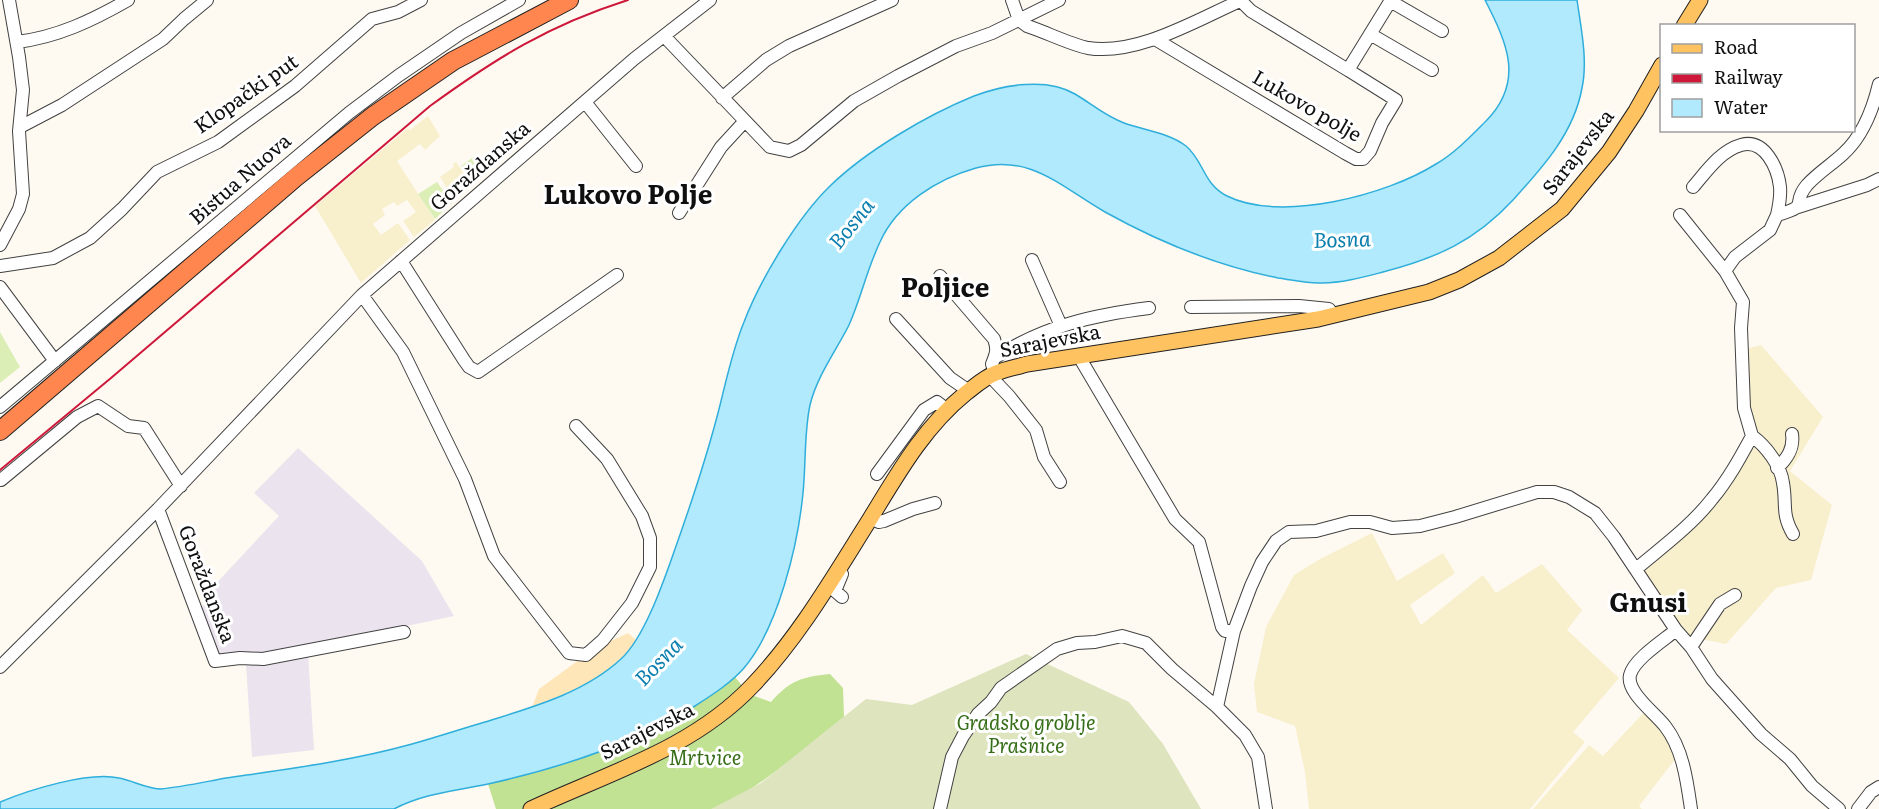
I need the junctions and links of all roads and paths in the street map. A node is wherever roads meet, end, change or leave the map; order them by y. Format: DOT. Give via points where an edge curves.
graph roads {
  1 [pos="9,0"];
  2 [pos="128,0"];
  3 [pos="207,0"];
  4 [pos="421,0"];
  5 [pos="519,0"];
  6 [pos="569,0"];
  7 [pos="710,0"];
  8 [pos="892,0"];
  9 [pos="1012,0"];
  10 [pos="1059,0"];
  11 [pos="1241,0"];
  12 [pos="1391,0"];
  13 [pos="1700,0"];
  14 [pos="1019,20"];
  15 [pos="1685,24"];
  16 [pos="1442,31"];
  17 [pos="1370,34"];
  18 [pos="663,36"];
  19 [pos="1155,39"];
  20 [pos="17,42"];
  21 [pos="1660,69"];
  22 [pos="1348,70"];
  23 [pos="1432,70"];
  24 [pos="1879,84"];
  25 [pos="722,98"];
  26 [pos="585,102"];
  27 [pos="744,122"];
  28 [pos="20,127"];
  29 [pos="636,166"];
  30 [pos="1879,179"];
  31 [pos="1693,187"];
  32 [pos="1798,207"];
  33 [pos="679,213"];
  34 [pos="1680,215"];
  35 [pos="1777,215"];
  36 [pos="0,245"];
  37 [pos="1032,260"];
  38 [pos="401,261"];
  39 [pos="0,266"];
  40 [pos="1725,271"];
  41 [pos="616,275"];
  42 [pos="940,276"];
  43 [pos="0,287"];
  44 [pos="362,295"];
  45 [pos="1191,307"];
  46 [pos="1149,308"];
  47 [pos="1334,316"];
  48 [pos="896,319"];
  49 [pos="1060,326"];
  50 [pos="1078,355"];
  51 [pos="55,361"];
  52 [pos="994,369"];
  53 [pos="969,391"];
  54 [pos="0,407"];
  55 [pos="946,409"];
  56 [pos="576,426"];
  57 [pos="0,431"];
  58 [pos="1792,434"];
  59 [pos="1752,436"];
  60 [pos="1777,468"];
  61 [pos="877,474"];
  62 [pos="1,480"];
  63 [pos="1060,482"];
  64 [pos="181,486"];
  65 [pos="935,503"];
  66 [pos="158,509"];
  67 [pos="870,518"];
  68 [pos="1793,534"];
  69 [pos="839,566"];
  70 [pos="1636,569"];
  71 [pos="1735,595"];
  72 [pos="842,597"];
  73 [pos="1676,630"];
  74 [pos="404,632"];
  75 [pos="1234,632"];
  76 [pos="1691,646"];
  77 [pos="0,667"];
  78 [pos="1218,707"];
  79 [pos="1879,787"];
  80 [pos="531,809"];
  81 [pos="940,809"];
  82 [pos="1266,809"];
  83 [pos="1691,809"];
  84 [pos="1839,809"];
  85 [pos="1858,809"];
  1 -- 20 [label="street"];
  2 -- 20 [label="street" via="68,30"];
  3 -- 28 [label="street" via="164,39 62,105"];
  4 -- 39 [label="street, Klopački put" via="372,19 295,86 218,142 157,172 90,238 53,258"];
  5 -- 51 [label="street, Bistua Nuova" via="461,33 349,113"];
  6 -- 57 [label="highway" via="453,61 373,116 296,177"];
  7 -- 18 [label="street, Goraždanska"];
  8 -- 25 [label="street" via="789,46 766,60"];
  9 -- 14 [label="street"];
  10 -- 14 [label="street"];
  11 -- 19 [label="street, Lukovo polje"];
  11 -- 22 [label="street, Lukovo polje" via="1251,11"];
  12 -- 16 [label="street"];
  12 -- 17 [label="street"];
  13 -- 15 [label="main road"];
  14 -- 19 [label="street, Lukovo polje" via="1088,48 1114,48"];
  14 -- 27 [label="street" via="956,46 854,101 789,151 770,147"];
  17 -- 22 [label="street"];
  17 -- 23 [label="street"];
  18 -- 25 [label="street"];
  18 -- 26 [label="street, Goraždanska"];
  19 -- 22 [label="street, Lukovo polje" via="1345,153 1363,159 1396,100"];
  20 -- 28 [label="street" via="22,90"];
  21 -- 47 [label="main road, Sarajevska" via="1587,181 1531,235 1459,280 1429,292"];
  24 -- 32 [label="street" via="1861,130 1844,154 1802,191"];
  25 -- 27 [label="street"];
  26 -- 29 [label="street"];
  26 -- 38 [label="street, Goraždanska"];
  27 -- 33 [label="street" via="721,147"];
  28 -- 36 [label="street" via="23,195"];
  30 -- 32 [label="street"];
  31 -- 35 [label="street" via="1719,158 1740,145 1750,144 1768,155 1774,167 1780,187"];
  32 -- 35 [label="street"];
  34 -- 40 [label="street"];
  35 -- 40 [label="street" via="1770,230 1735,257"];
  37 -- 49 [label="street"];
  38 -- 41 [label="street" via="464,360 478,372"];
  38 -- 44 [label="street, Goraždanska"];
  40 -- 59 [label="street" via="1743,302 1744,408"];
  42 -- 52 [label="street" via="994,339 998,348"];
  43 -- 51 [label="street"];
  44 -- 56 [label="street" via="403,352 465,479 494,556 569,653 586,655 632,603 650,567 650,538 642,516 607,459"];
  44 -- 64 [label="street, Goraždanska"];
  45 -- 47 [label="street" via="1299,306 1329,309"];
  46 -- 49 [label="street" via="1102,314"];
  47 -- 50 [label="main road, Sarajevska"];
  48 -- 53 [label="street" via="950,378"];
  49 -- 52 [label="street"];
  50 -- 52 [label="main road, Sarajevska"];
  50 -- 75 [label="street" via="1175,519 1199,542 1222,627"];
  51 -- 54 [label="street, Bistua Nuova"];
  52 -- 53 [label="main road, Sarajevska"];
  52 -- 63 [label="street" via="1036,429 1044,457"];
  53 -- 55 [label="main road, Sarajevska"];
  55 -- 61 [label="street" via="937,402 924,410"];
  55 -- 67 [label="main road, Sarajevska" via="911,453"];
  58 -- 60 [label="street" via="1793,444"];
  59 -- 60 [label="street"];
  59 -- 70 [label="street" via="1711,501"];
  60 -- 68 [label="street" via="1783,481 1787,523"];
  62 -- 64 [label="street" via="76,417 98,406 128,426 144,428"];
  64 -- 66 [label="street, Goraždanska"];
  65 -- 67 [label="street" via="884,521"];
  66 -- 74 [label="street, Goraždanska" via="215,661 263,659"];
  66 -- 77 [label="street, Goraždanska"];
  67 -- 69 [label="main road, Sarajevska"];
  69 -- 72 [label="street" via="843,571 835,591"];
  69 -- 80 [label="main road, Sarajevska" via="784,649 720,716 653,755"];
  70 -- 73 [label="street"];
  70 -- 75 [label="street" via="1595,513 1569,496 1537,492 1420,526 1392,528 1350,522 1316,531 1289,532 1276,541 1262,562"];
  71 -- 76 [label="street" via="1720,604"];
  73 -- 76 [label="street"];
  73 -- 83 [label="street" via="1635,665 1630,684 1674,738"];
  75 -- 78 [label="street"];
  76 -- 84 [label="street" via="1712,680 1761,734"];
  78 -- 81 [label="street" via="1146,642 1122,636 1057,649 1001,688 978,714 952,757"];
  78 -- 82 [label="street" via="1245,735 1258,757"];
  79 -- 85 [label="street" via="1870,792"];
}
